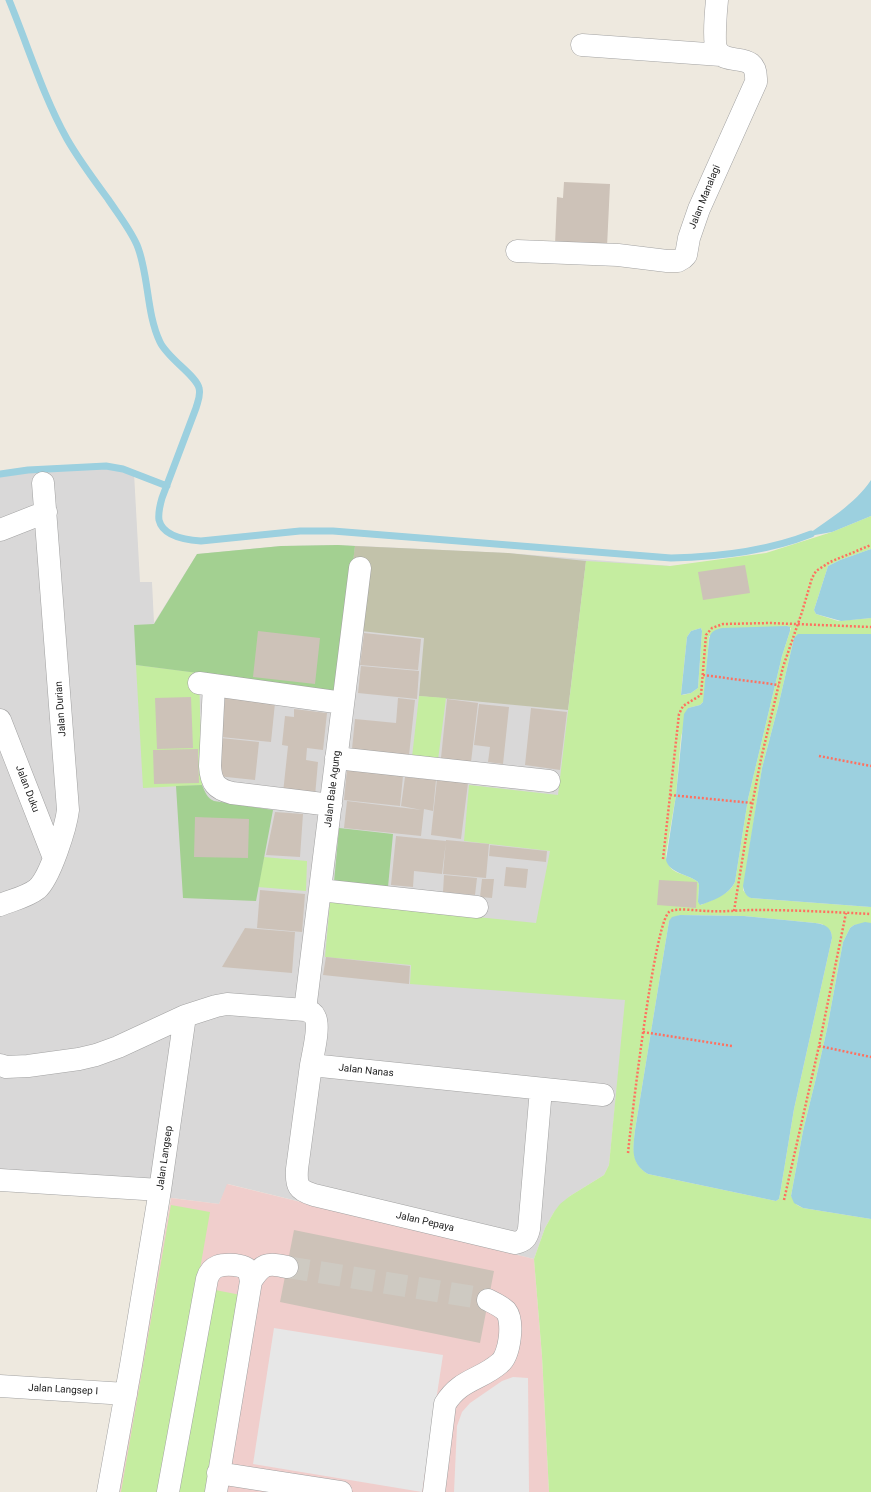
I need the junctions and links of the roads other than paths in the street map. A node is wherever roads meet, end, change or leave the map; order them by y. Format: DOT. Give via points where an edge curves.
graph roads {
  1 [pos="717,0"];
  2 [pos="582,46"];
  3 [pos="722,55"];
  4 [pos="517,251"];
  5 [pos="43,483"];
  6 [pos="46,512"];
  7 [pos="0,530"];
  8 [pos="360,568"];
  9 [pos="343,703"];
  10 [pos="0,720"];
  11 [pos="336,758"];
  12 [pos="549,781"];
  13 [pos="331,805"];
  14 [pos="54,858"];
  15 [pos="320,890"];
  16 [pos="0,905"];
  17 [pos="477,908"];
  18 [pos="305,1010"];
  19 [pos="185,1016"];
  20 [pos="0,1065"];
  21 [pos="311,1065"];
  22 [pos="541,1089"];
  23 [pos="603,1096"];
  24 [pos="0,1180"];
  25 [pos="160,1190"];
  26 [pos="287,1267"];
  27 [pos="251,1281"];
  28 [pos="488,1300"];
  29 [pos="0,1386"];
  30 [pos="126,1394"];
  31 [pos="217,1483"];
  32 [pos="108,1492"];
  33 [pos="168,1492"];
  34 [pos="341,1492"];
  35 [pos="434,1492"];
  1 -- 3 [label="street" via="716,48"];
  2 -- 3 [label="street"];
  3 -- 4 [label="street, Jalan Manalagi" via="751,64 756,72 756,82 702,204 684,258 667,261 618,255"];
  5 -- 6 [label="street, Jalan Durian"];
  6 -- 7 [label="street"];
  6 -- 14 [label="street, Jalan Durian" via="68,799 67,818"];
  8 -- 9 [label="street, Jalan Bale Agung"];
  9 -- 11 [label="street, Jalan Bale Agung"];
  9 -- 13 [label="street" via="206,684 210,766 212,780 219,789 232,793"];
  10 -- 14 [label="street, Jalan Duku"];
  11 -- 12 [label="street"];
  11 -- 13 [label="street, Jalan Bale Agung"];
  13 -- 15 [label="street, Jalan Bale Agung"];
  14 -- 16 [label="street, Jalan Durian" via="42,884 36,890"];
  15 -- 17 [label="street"];
  15 -- 18 [label="street, Jalan Bale Agung"];
  18 -- 19 [label="street" via="228,1004"];
  18 -- 21 [label="street" via="311,1012 316,1020"];
  19 -- 20 [label="street" via="96,1055 28,1066"];
  19 -- 25 [label="street, Jalan Langsep"];
  21 -- 22 [label="street, Jalan Nanas"];
  21 -- 22 [label="street, Jalan Pepaya" via="296,1179 300,1189 314,1196 515,1243 525,1239 529,1229"];
  22 -- 23 [label="street, Jalan Nanas"];
  24 -- 25 [label="street"];
  25 -- 30 [label="street, Jalan Langsep"];
  26 -- 27 [label="street" via="268,1264 257,1272"];
  27 -- 31 [label="street"];
  27 -- 33 [label="street" via="247,1269 241,1266 224,1264 213,1268 209,1273"];
  28 -- 35 [label="street" via="498,1305 509,1318 507,1353 502,1362 462,1385 445,1404"];
  29 -- 30 [label="street, Jalan Langsep I"];
  30 -- 32 [label="street, Jalan Langsep"];
  31 -- 34 [label="street"];
}
